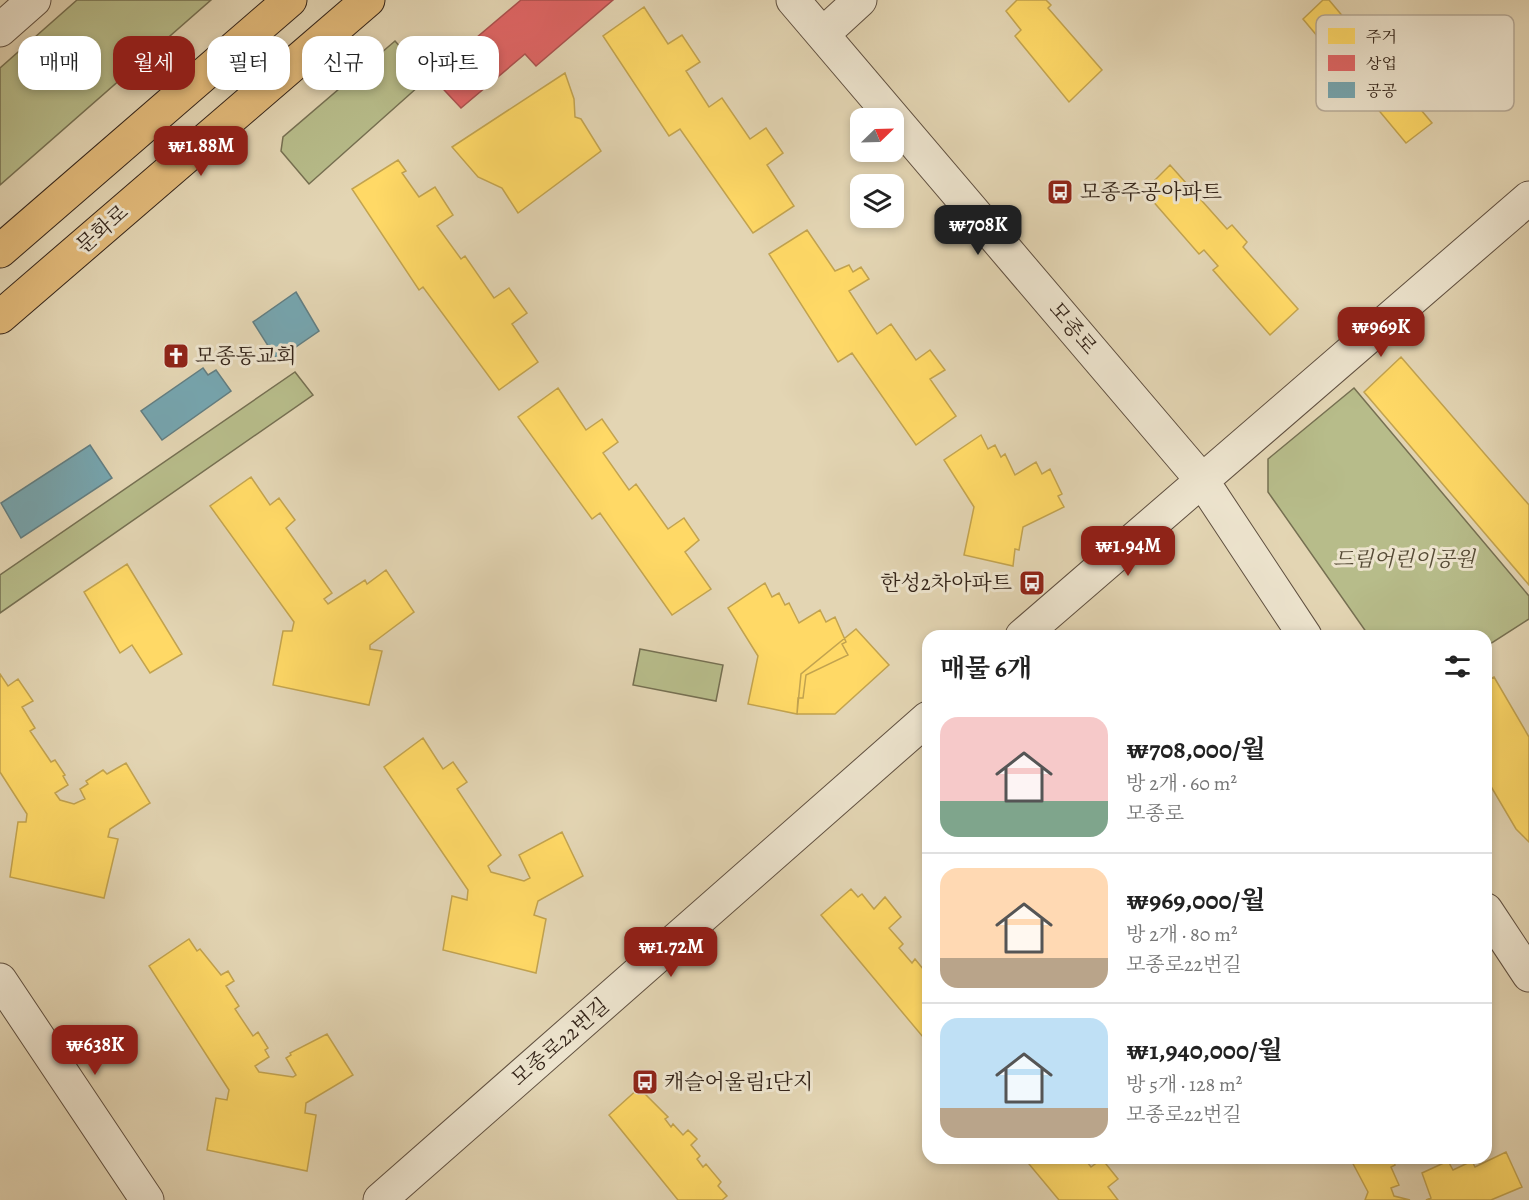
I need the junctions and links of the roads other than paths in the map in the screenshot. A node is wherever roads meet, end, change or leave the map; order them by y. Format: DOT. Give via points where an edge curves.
graph roads {
  1 [pos="34,0"];
  2 [pos="290,0"];
  3 [pos="368,0"];
  4 [pos="793,0"];
  5 [pos="860,0"];
  6 [pos="0,30"];
  7 [pos="823,34"];
  8 [pos="1529,198"];
  9 [pos="0,251"];
  10 [pos="0,316"];
  11 [pos="1201,479"];
  12 [pos="1029,630"];
  13 [pos="1301,630"];
  14 [pos="922,723"];
  15 [pos="1492,919"];
  16 [pos="1529,975"];
  17 [pos="0,980"];
  18 [pos="147,1200"];
  19 [pos="380,1200"];
  1 -- 6 [label="street"];
  2 -- 9 [label="main road"];
  3 -- 10 [label="main road, 문화로"];
  4 -- 7 [label="street, 모종로"];
  5 -- 7 [label="street"];
  7 -- 11 [label="street, 모종로"];
  8 -- 11 [label="street"];
  11 -- 12 [label="street"];
  11 -- 13 [label="street, 모종로"];
  14 -- 19 [label="street, 모종로22번길"];
  15 -- 16 [label="street"];
  17 -- 18 [label="street"];
}
